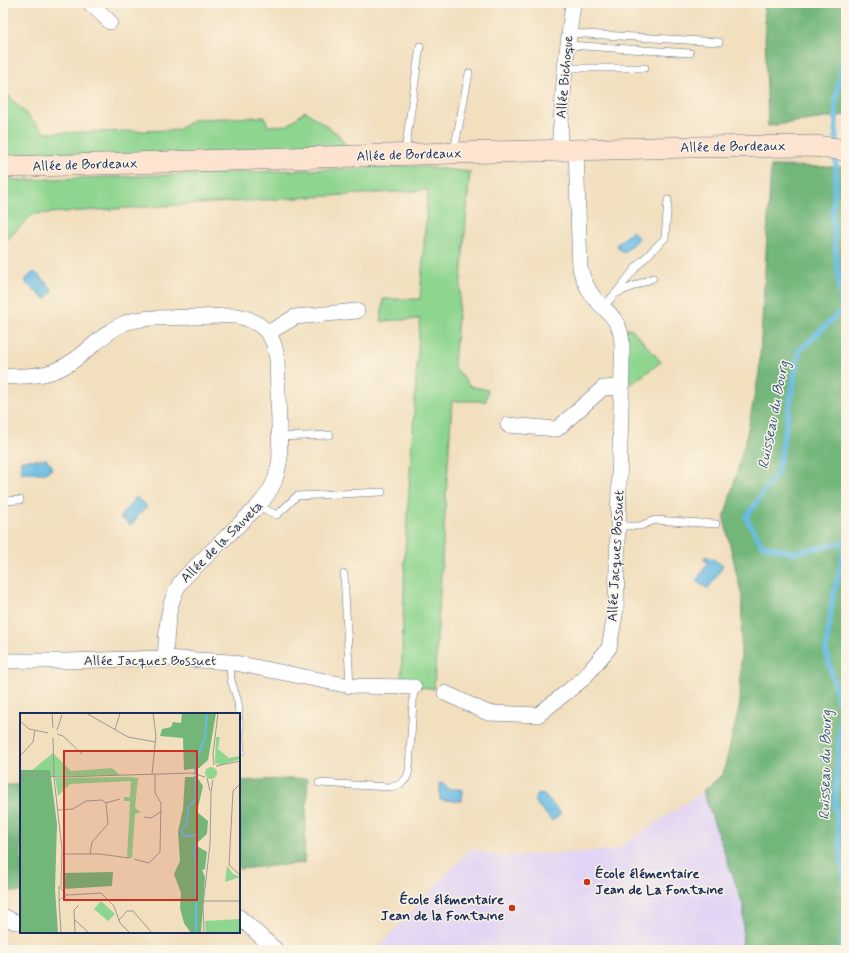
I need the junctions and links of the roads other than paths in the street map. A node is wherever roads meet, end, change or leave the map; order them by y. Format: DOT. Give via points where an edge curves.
graph roads {
  1 [pos="90,3"];
  2 [pos="573,3"];
  3 [pos="110,22"];
  4 [pos="569,39"];
  5 [pos="719,42"];
  6 [pos="420,46"];
  7 [pos="690,53"];
  8 [pos="566,68"];
  9 [pos="645,68"];
  10 [pos="470,73"];
  11 [pos="846,137"];
  12 [pos="810,146"];
  13 [pos="568,150"];
  14 [pos="846,150"];
  15 [pos="453,153"];
  16 [pos="405,155"];
  17 [pos="3,167"];
  18 [pos="668,200"];
  19 [pos="653,278"];
  20 [pos="616,293"];
  21 [pos="603,307"];
  22 [pos="357,311"];
  23 [pos="268,333"];
  24 [pos="3,377"];
  25 [pos="622,388"];
  26 [pos="508,425"];
  27 [pos="330,435"];
  28 [pos="279,437"];
  29 [pos="382,492"];
  30 [pos="20,500"];
  31 [pos="3,501"];
  32 [pos="258,506"];
  33 [pos="716,524"];
  34 [pos="618,526"];
  35 [pos="344,574"];
  36 [pos="164,658"];
  37 [pos="3,661"];
  38 [pos="230,662"];
  39 [pos="350,686"];
  40 [pos="414,687"];
  41 [pos="445,692"];
  42 [pos="238,713"];
  43 [pos="240,736"];
  44 [pos="241,751"];
  45 [pos="319,784"];
  46 [pos="240,918"];
  47 [pos="276,950"];
  1 -- 3 [label="street"];
  2 -- 4 [label="street, Allée Bichoque"];
  4 -- 5 [label="lane"];
  4 -- 7 [label="lane"];
  4 -- 8 [label="street, Allée Bichoque"];
  6 -- 16 [label="lane"];
  8 -- 9 [label="lane"];
  8 -- 13 [label="street, Allée Bichoque"];
  10 -- 15 [label="lane"];
  11 -- 12 [label="main road, Allée de Bordeaux"];
  12 -- 13 [label="main road, Allée de Bordeaux"];
  12 -- 14 [label="main road, Allée de Bordeaux"];
  13 -- 15 [label="main road, Allée de Bordeaux"];
  13 -- 21 [label="street, Allée Jacques Bossuet" via="582,279"];
  15 -- 16 [label="main road, Allée de Bordeaux"];
  16 -- 17 [label="main road, Allée de Bordeaux"];
  18 -- 20 [label="lane" via="665,238 637,266"];
  19 -- 20 [label="lane"];
  20 -- 21 [label="lane"];
  21 -- 25 [label="street, Allée Jacques Bossuet" via="617,323 620,332"];
  22 -- 23 [label="street" via="295,317"];
  23 -- 24 [label="street" via="254,322 238,316 141,319 115,328 68,365 55,371 43,375"];
  23 -- 28 [label="street, Allée de la Sauveta" via="276,354"];
  25 -- 26 [label="street" via="602,388 557,429"];
  25 -- 34 [label="street, Allée Jacques Bossuet"];
  27 -- 28 [label="lane"];
  28 -- 32 [label="street, Allée de la Sauveta" via="278,472 267,497"];
  29 -- 32 [label="lane" via="297,496 277,515"];
  30 -- 31 [label="lane"];
  32 -- 36 [label="street, Allée de la Sauveta" via="180,584 171,602"];
  33 -- 34 [label="lane" via="654,520 640,526"];
  34 -- 41 [label="street, Allée Jacques Bossuet" via="616,609 609,648 583,679 538,715 488,713"];
  35 -- 39 [label="lane"];
  36 -- 37 [label="street, Allée Jacques Bossuet"];
  36 -- 38 [label="street, Allée Jacques Bossuet"];
  38 -- 39 [label="street, Allée Jacques Bossuet"];
  38 -- 42 [label="lane"];
  39 -- 40 [label="street, Allée Jacques Bossuet"];
  40 -- 45 [label="lane" via="409,769 400,784 389,787"];
  43 -- 44 [label="lane"];
  46 -- 47 [label="street"];
}
